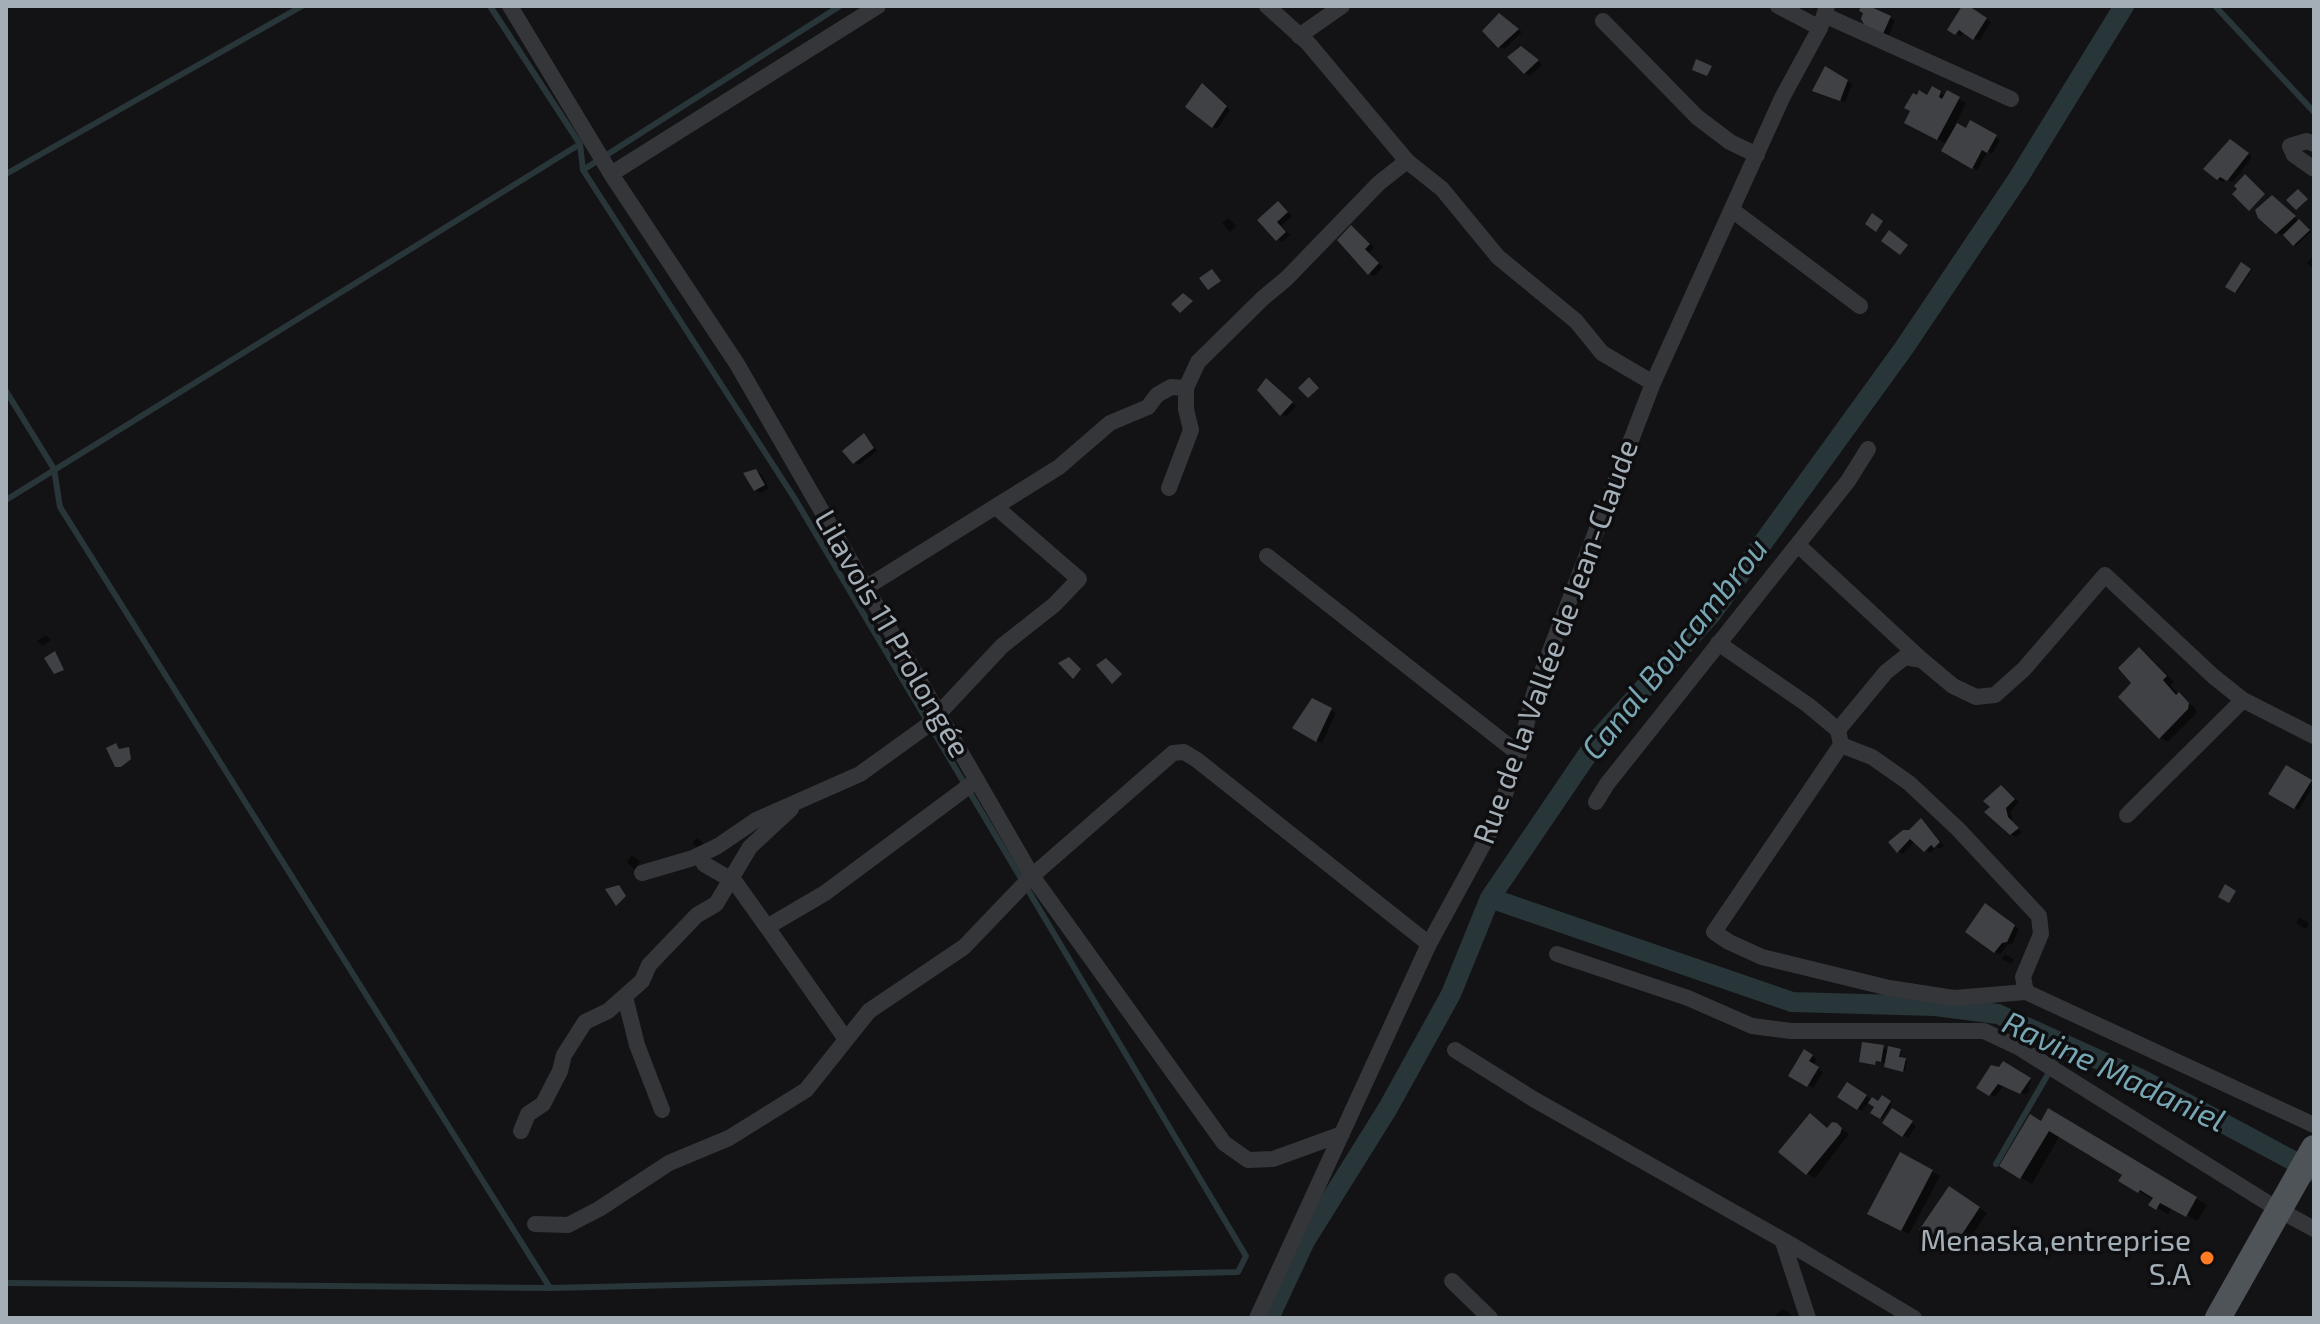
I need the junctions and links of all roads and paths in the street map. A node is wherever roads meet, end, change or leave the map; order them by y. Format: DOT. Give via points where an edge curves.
graph roads {
  1 [pos="510,6"];
  2 [pos="878,6"];
  3 [pos="1267,6"];
  4 [pos="1342,6"];
  5 [pos="1778,6"];
  6 [pos="1824,16"];
  7 [pos="1603,21"];
  8 [pos="1299,36"];
  9 [pos="2011,99"];
  10 [pos="2314,144"];
  11 [pos="1757,155"];
  12 [pos="1407,161"];
  13 [pos="2314,169"];
  14 [pos="611,174"];
  15 [pos="1732,210"];
  16 [pos="1860,306"];
  17 [pos="1653,383"];
  18 [pos="1186,388"];
  19 [pos="1868,449"];
  20 [pos="1169,488"];
  21 [pos="997,508"];
  22 [pos="1798,545"];
  23 [pos="1267,556"];
  24 [pos="865,588"];
  25 [pos="1718,643"];
  26 [pos="1922,660"];
  27 [pos="2243,700"];
  28 [pos="938,714"];
  29 [pos="2314,736"];
  30 [pos="1839,737"];
  31 [pos="1519,754"];
  32 [pos="977,780"];
  33 [pos="801,799"];
  34 [pos="1596,802"];
  35 [pos="2127,815"];
  36 [pos="701,854"];
  37 [pos="642,873"];
  38 [pos="1032,876"];
  39 [pos="731,880"];
  40 [pos="767,927"];
  41 [pos="1429,944"];
  42 [pos="1557,954"];
  43 [pos="2026,992"];
  44 [pos="625,997"];
  45 [pos="845,1038"];
  46 [pos="1455,1050"];
  47 [pos="662,1110"];
  48 [pos="2314,1125"];
  49 [pos="521,1131"];
  50 [pos="1342,1134"];
  51 [pos="2314,1148"];
  52 [pos="2281,1206"];
  53 [pos="535,1224"];
  54 [pos="2314,1229"];
  55 [pos="1783,1242"];
  56 [pos="1452,1281"];
  57 [pos="1907,1316"];
  58 [pos="1257,1318"];
  59 [pos="1490,1318"];
  60 [pos="1808,1318"];
  61 [pos="2218,1318"];
  1 -- 14 [label="street, Lilavois 11 Prolongée"];
  2 -- 14 [label="street"];
  3 -- 8 [label="street"];
  4 -- 8 [label="street"];
  5 -- 6 [label="street"];
  6 -- 9 [label="street"];
  6 -- 11 [label="street, Rue de la Vallée de Jean-Claude"];
  7 -- 11 [label="street" via="1697,117"];
  8 -- 12 [label="street"];
  10 -- 13 [label="street" via="2290,146"];
  11 -- 15 [label="street, Rue de la Vallée de Jean-Claude"];
  12 -- 17 [label="street" via="1442,189 1498,257 1576,321 1602,353"];
  12 -- 18 [label="street" via="1198,362"];
  14 -- 24 [label="street, Lilavois 11 Prolongée" via="737,364"];
  15 -- 16 [label="street"];
  15 -- 17 [label="street, Rue de la Vallée de Jean-Claude"];
  17 -- 31 [label="street, Rue de la Vallée de Jean-Claude" via="1535,690"];
  18 -- 20 [label="street" via="1191,430"];
  18 -- 21 [label="street" via="1171,387 1148,407 1110,423 1059,467"];
  19 -- 22 [label="street"];
  21 -- 24 [label="street"];
  21 -- 28 [label="street" via="1079,579 1002,646"];
  22 -- 25 [label="street"];
  22 -- 26 [label="street"];
  23 -- 31 [label="street"];
  24 -- 28 [label="street, Lilavois 11 Prolongée"];
  25 -- 30 [label="street" via="1808,705"];
  25 -- 34 [label="street"];
  26 -- 27 [label="street" via="1953,686 1976,697 1995,695 2105,575"];
  26 -- 30 [label="street" via="1905,657 1886,672"];
  27 -- 29 [label="street"];
  27 -- 35 [label="street"];
  28 -- 32 [label="street, Lilavois 11 Prolongée"];
  28 -- 33 [label="street" via="860,774"];
  30 -- 43 [label="street" via="1909,783 2039,916 2041,934 2023,977"];
  30 -- 43 [label="street" via="1714,932 1762,957 1889,988 1954,998"];
  31 -- 41 [label="street, Rue de la Vallée de Jean-Claude" via="1495,823"];
  32 -- 38 [label="street, Lilavois 11 Prolongée"];
  32 -- 40 [label="street" via="825,893"];
  33 -- 36 [label="street"];
  33 -- 39 [label="street" via="750,847"];
  36 -- 37 [label="street"];
  36 -- 39 [label="street" via="704,864"];
  38 -- 41 [label="street" via="1173,753 1184,752"];
  38 -- 45 [label="street" via="964,947 869,1011"];
  38 -- 50 [label="street, Lilavois 11 Prolongée" via="1224,1143 1248,1160 1273,1159"];
  39 -- 40 [label="street"];
  39 -- 44 [label="street" via="716,904 697,915"];
  40 -- 45 [label="street"];
  41 -- 50 [label="street, Rue de la Vallée de Jean-Claude"];
  42 -- 52 [label="street" via="1688,998 1752,1026 1791,1031 1984,1031"];
  43 -- 48 [label="street"];
  44 -- 47 [label="street"];
  44 -- 49 [label="street" via="585,1022 543,1104 528,1114"];
  45 -- 53 [label="street" via="806,1090 729,1138 669,1163 568,1225"];
  46 -- 55 [label="street"];
  50 -- 58 [label="street, Rue de la Vallée de Jean-Claude"];
  51 -- 52 [label="main road"];
  52 -- 54 [label="street"];
  52 -- 61 [label="main road"];
  55 -- 57 [label="street"];
  55 -- 60 [label="street"];
  56 -- 59 [label="street"];
}
